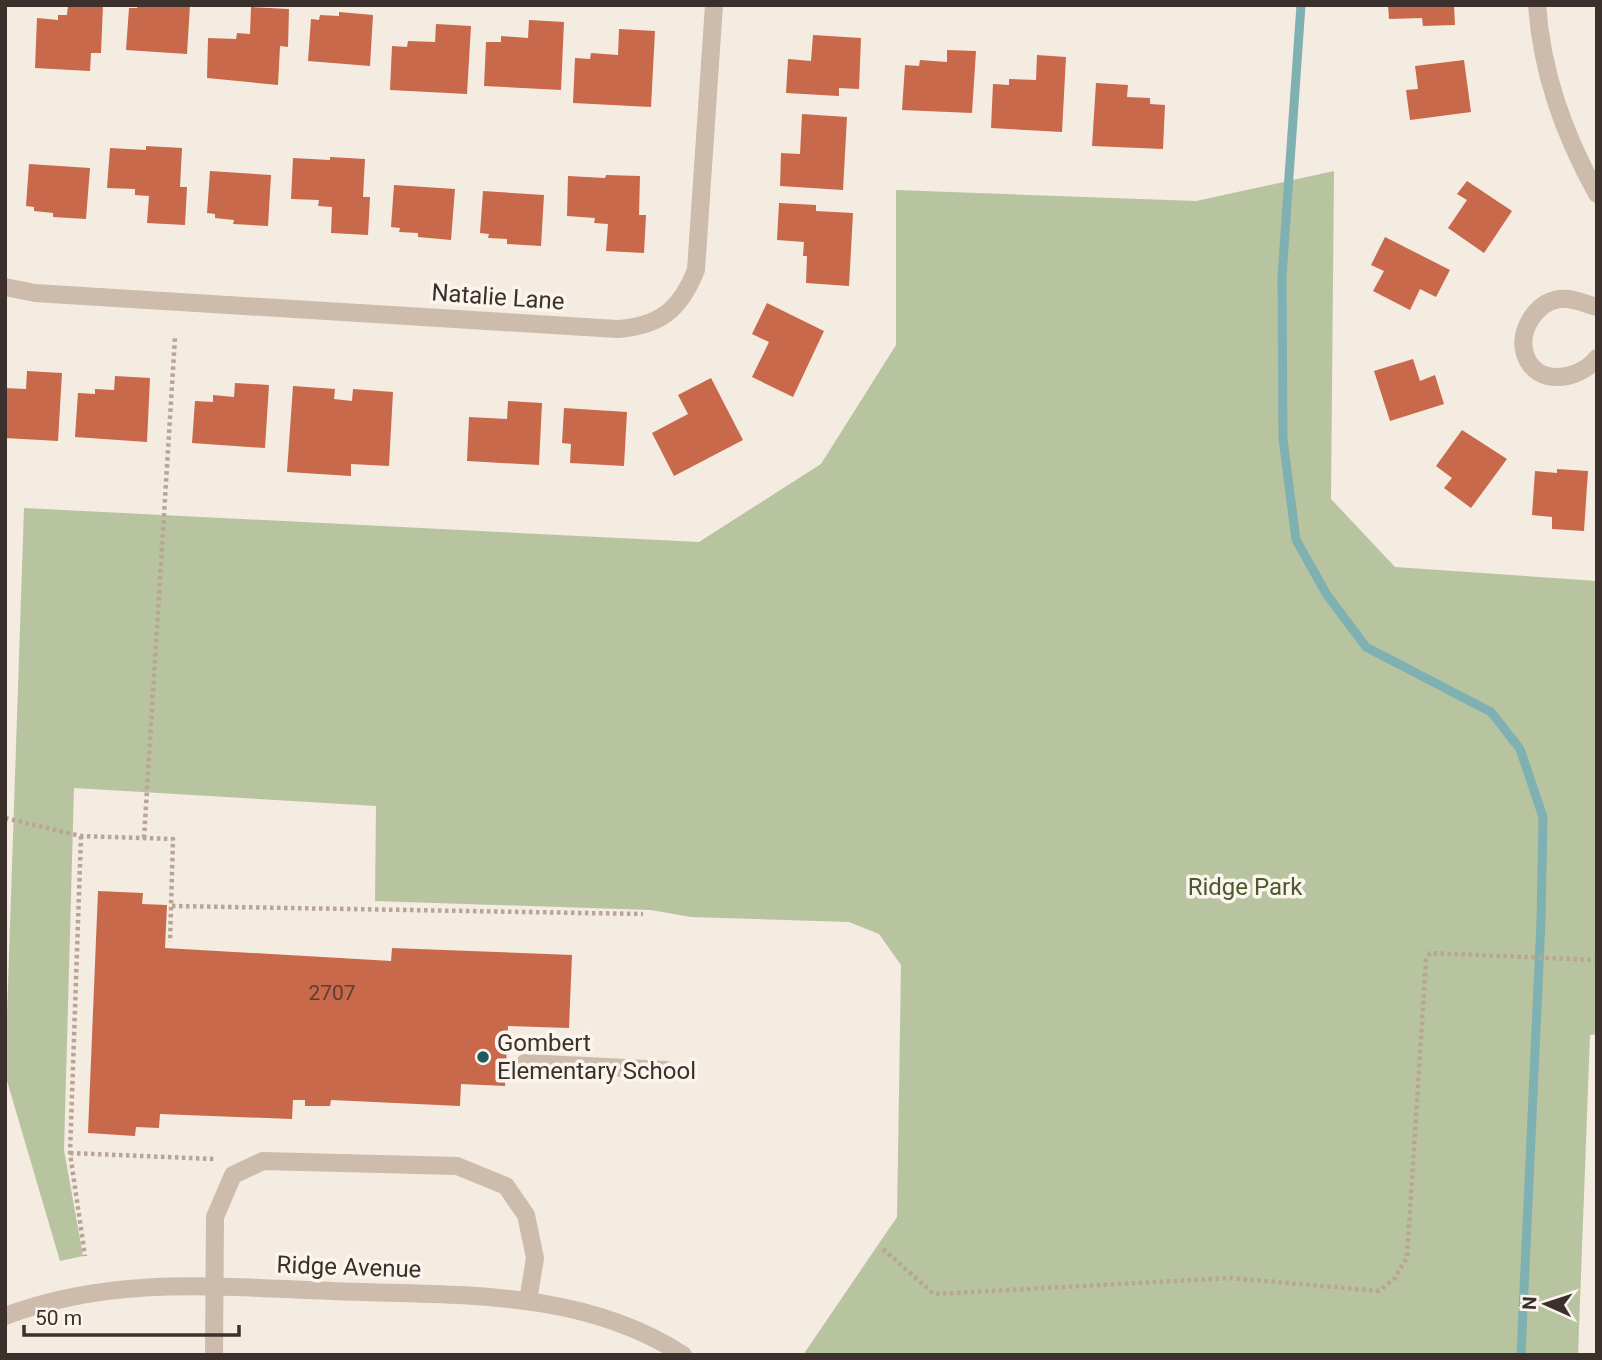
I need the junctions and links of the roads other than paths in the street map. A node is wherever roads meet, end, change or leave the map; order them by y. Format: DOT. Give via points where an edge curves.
graph roads {
  1 [pos="714,5"];
  2 [pos="1537,5"];
  3 [pos="1597,194"];
  4 [pos="5,287"];
  5 [pos="1597,307"];
  6 [pos="1597,358"];
  7 [pos="525,1063"];
  8 [pos="666,1070"];
  9 [pos="215,1284"];
  10 [pos="528,1301"];
  11 [pos="5,1316"];
  12 [pos="214,1355"];
  13 [pos="683,1355"];
  1 -- 4 [label="street, Natalie Lane" via="696,270 672,310 655,322 617,329 35,293"];
  2 -- 3 [label="street" via="1546,72 1558,115"];
  5 -- 6 [label="street" via="1559,299 1543,305 1533,314 1524,341 1530,363 1544,374 1576,376"];
  7 -- 8 [label="street"];
  9 -- 10 [label="street, Ridge Avenue"];
  9 -- 10 [label="street" via="215,1217 233,1175 263,1161 457,1166 506,1186 526,1215 535,1258"];
  9 -- 11 [label="street, Ridge Avenue" via="94,1291"];
  9 -- 12 [label="street"];
  10 -- 13 [label="street, Ridge Avenue" via="583,1311 662,1341"];
}
